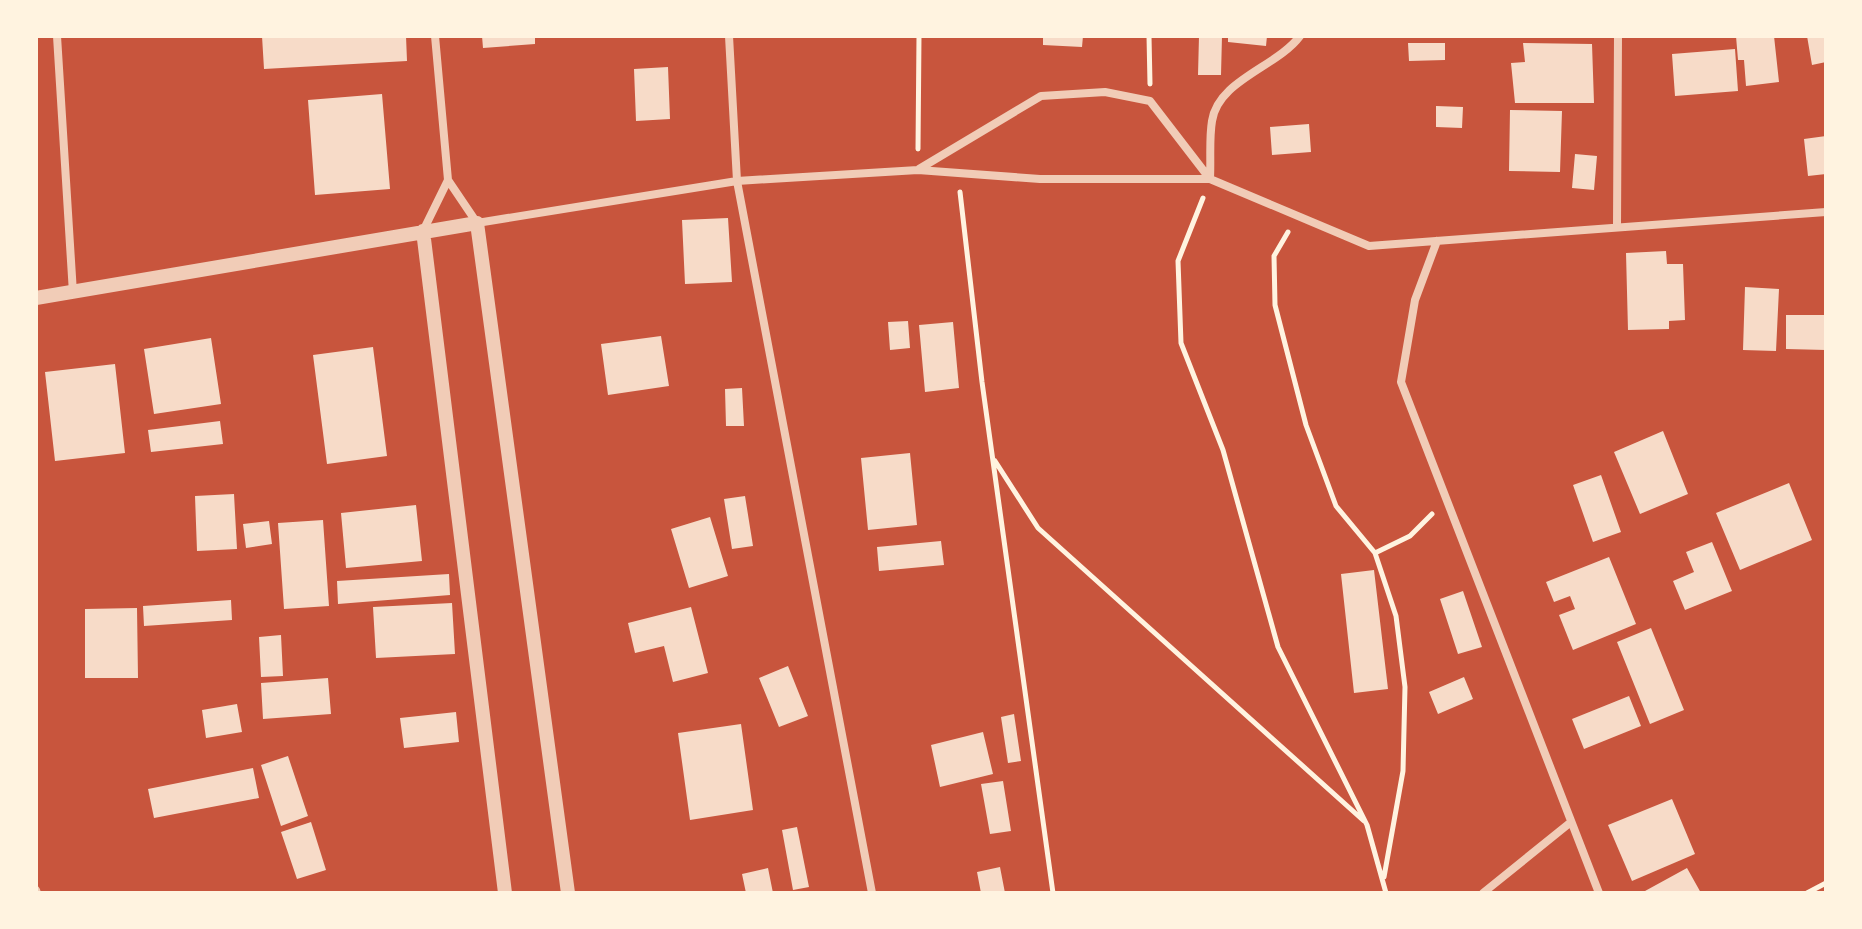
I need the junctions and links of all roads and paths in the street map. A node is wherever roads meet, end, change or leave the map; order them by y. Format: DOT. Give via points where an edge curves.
graph roads {
  1 [pos="57,36"];
  2 [pos="435,36"];
  3 [pos="729,36"];
  4 [pos="919,36"];
  5 [pos="1149,36"];
  6 [pos="1300,36"];
  7 [pos="1618,36"];
  8 [pos="1150,101"];
  9 [pos="918,170"];
  10 [pos="958,175"];
  11 [pos="1210,179"];
  12 [pos="448,180"];
  13 [pos="737,181"];
  14 [pos="1826,212"];
  15 [pos="1299,217"];
  16 [pos="477,223"];
  17 [pos="1617,225"];
  18 [pos="423,231"];
  19 [pos="1437,241"];
  20 [pos="73,293"];
  21 [pos="36,298"];
  22 [pos="993,458"];
  23 [pos="1446,499"];
  24 [pos="1375,553"];
  25 [pos="1571,822"];
  26 [pos="1367,825"];
  27 [pos="1383,882"];
  28 [pos="1826,883"];
  29 [pos="505,893"];
  30 [pos="568,893"];
  31 [pos="872,893"];
  32 [pos="1053,893"];
  33 [pos="1386,893"];
  34 [pos="1483,893"];
  35 [pos="1599,893"];
  36 [pos="1807,893"];
  1 -- 20 [label="street"];
  2 -- 12 [label="street"];
  3 -- 13 [label="street"];
  4 -- 9 [label="path"];
  5 -- 8 [label="path"];
  6 -- 11 [label="street" via="1287,53 1223,95 1212,118"];
  7 -- 17 [label="street"];
  8 -- 9 [label="street" via="1105,92 1041,96"];
  8 -- 11 [label="street"];
  9 -- 10 [label="street"];
  9 -- 13 [label="street"];
  10 -- 11 [label="street"];
  10 -- 22 [label="path"];
  11 -- 15 [label="street"];
  11 -- 26 [label="path" via="1178,261 1181,343 1223,450 1278,647"];
  12 -- 16 [label="street"];
  12 -- 18 [label="street"];
  13 -- 16 [label="street"];
  13 -- 31 [label="street"];
  14 -- 17 [label="street"];
  15 -- 19 [label="street" via="1369,246"];
  15 -- 24 [label="path" via="1274,256 1275,305 1306,425 1336,506"];
  16 -- 18 [label="street"];
  16 -- 30 [label="street"];
  17 -- 19 [label="street"];
  18 -- 20 [label="street"];
  18 -- 29 [label="street"];
  19 -- 23 [label="street" via="1415,300 1401,382"];
  20 -- 21 [label="street"];
  22 -- 26 [label="path" via="1038,528"];
  22 -- 32 [label="path"];
  23 -- 24 [label="path" via="1410,536"];
  23 -- 25 [label="street"];
  24 -- 27 [label="path" via="1396,616 1405,687 1403,771"];
  25 -- 34 [label="street"];
  25 -- 35 [label="street"];
  26 -- 27 [label="path"];
  27 -- 33 [label="path"];
  28 -- 36 [label="path"];
}
